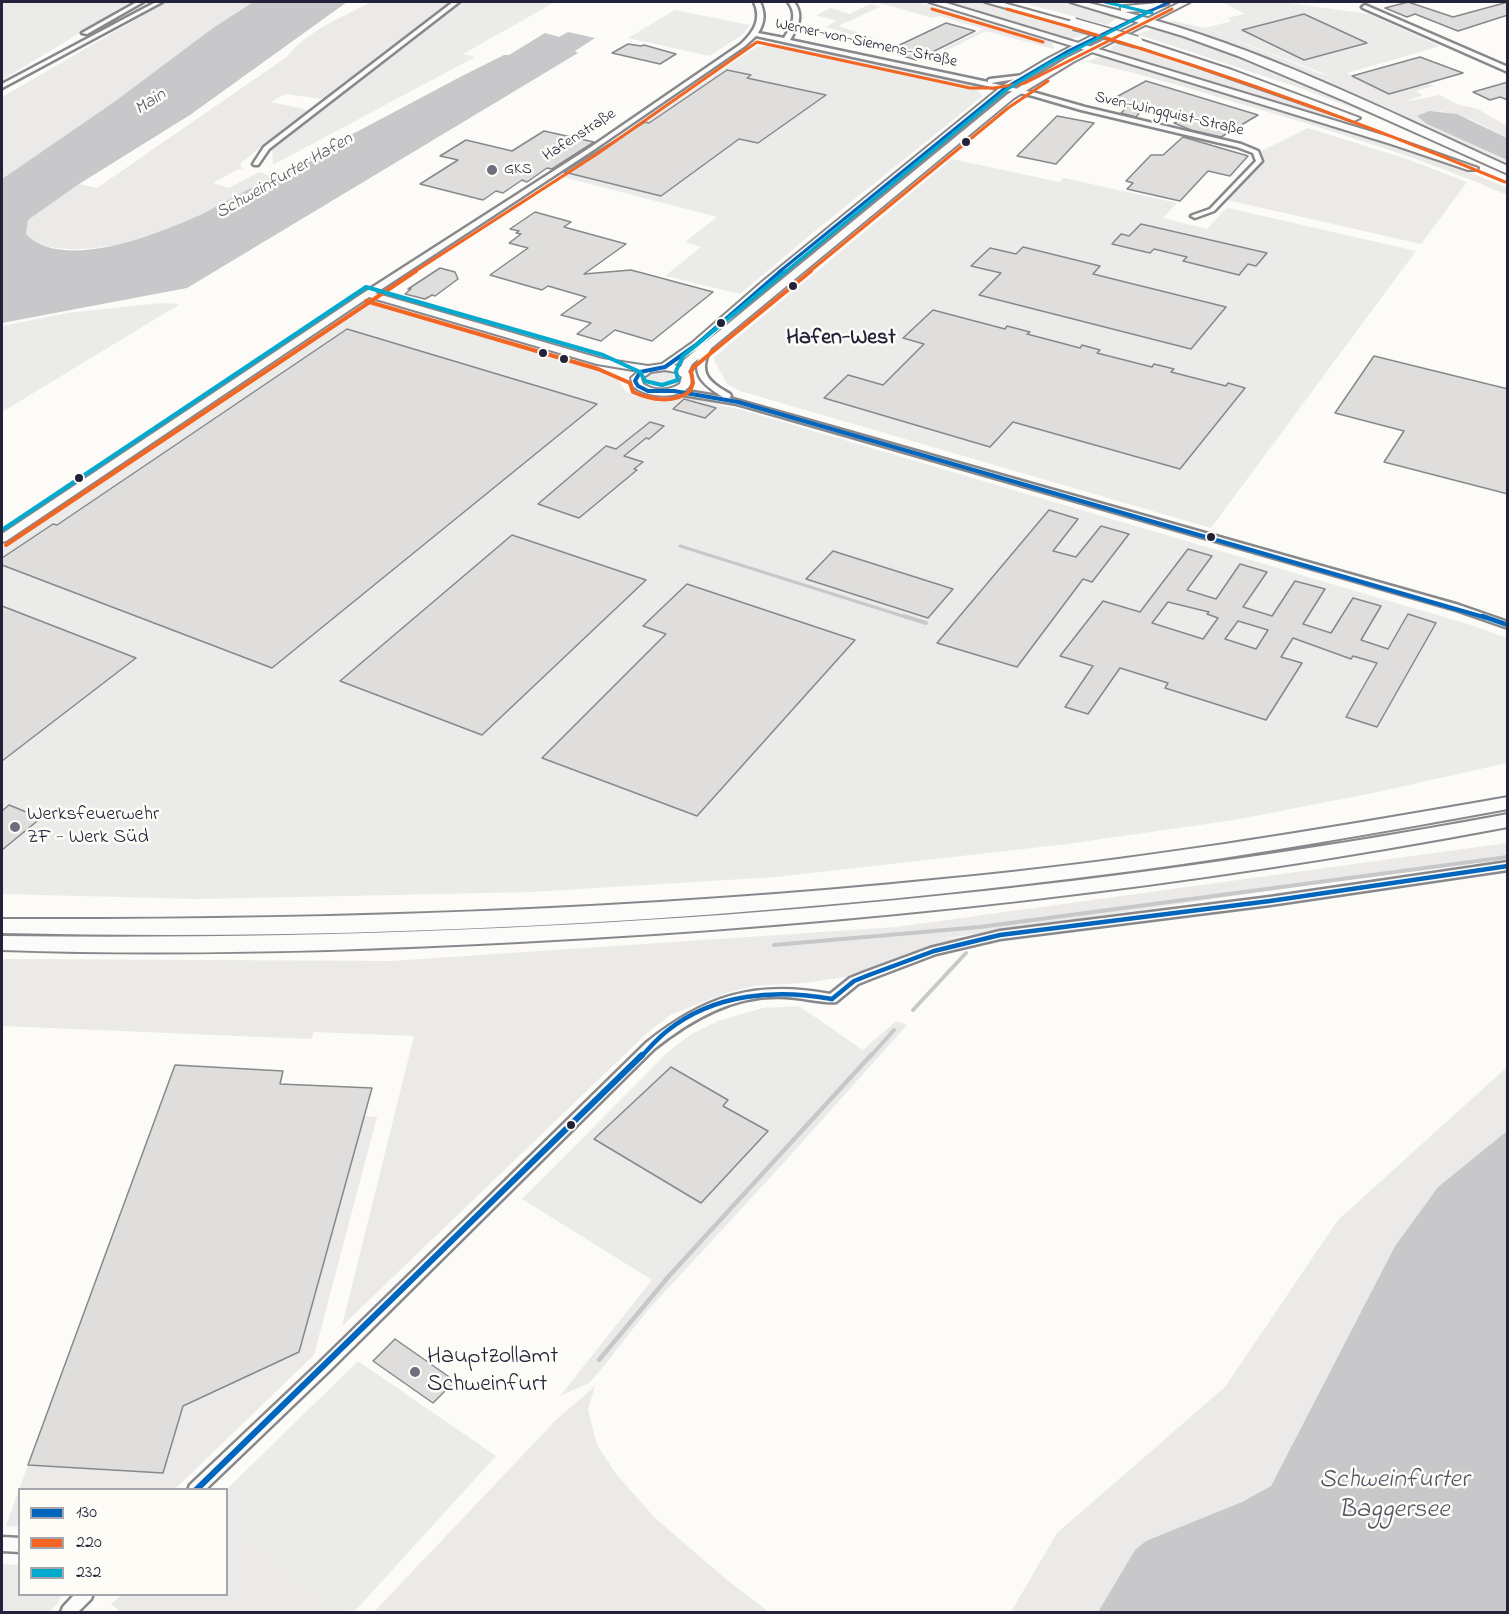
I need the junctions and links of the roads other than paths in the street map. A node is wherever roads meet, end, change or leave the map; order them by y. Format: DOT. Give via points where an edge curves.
graph roads {
  1 [pos="140,2"];
  2 [pos="159,2"];
  3 [pos="456,2"];
  4 [pos="757,2"];
  5 [pos="791,2"];
  6 [pos="934,2"];
  7 [pos="990,2"];
  8 [pos="1009,2"];
  9 [pos="1075,2"];
  10 [pos="1164,2"];
  11 [pos="1169,2"];
  12 [pos="1186,2"];
  13 [pos="1097,7"];
  14 [pos="1365,7"];
  15 [pos="1137,17"];
  16 [pos="123,19"];
  17 [pos="1150,20"];
  18 [pos="755,34"];
  19 [pos="787,39"];
  20 [pos="1141,40"];
  21 [pos="1079,45"];
  22 [pos="65,50"];
  23 [pos="1092,50"];
  24 [pos="1508,70"];
  25 [pos="1022,76"];
  26 [pos="972,81"];
  27 [pos="2,86"];
  28 [pos="1005,88"];
  29 [pos="1019,91"];
  30 [pos="991,100"];
  31 [pos="960,126"];
  32 [pos="972,129"];
  33 [pos="256,164"];
  34 [pos="1472,168"];
  35 [pos="1508,173"];
  36 [pos="895,178"];
  37 [pos="909,182"];
  38 [pos="1508,184"];
  39 [pos="1195,216"];
  40 [pos="800,255"];
  41 [pos="813,258"];
  42 [pos="765,284"];
  43 [pos="778,287"];
  44 [pos="368,294"];
  45 [pos="733,311"];
  46 [pos="747,315"];
  47 [pos="707,348"];
  48 [pos="601,362"];
  49 [pos="665,367"];
  50 [pos="648,369"];
  51 [pos="685,377"];
  52 [pos="636,378"];
  53 [pos="674,391"];
  54 [pos="718,398"];
  55 [pos="738,402"];
  56 [pos="2,539"];
  57 [pos="1508,625"];
  58 [pos="1508,803"];
  59 [pos="1508,820"];
  60 [pos="1508,834"];
  61 [pos="1375,844"];
  62 [pos="1508,866"];
  63 [pos="2,926"];
  64 [pos="2,943"];
  65 [pos="197,1488"];
  66 [pos="2,1544"];
  67 [pos="18,1545"];
  68 [pos="84,1596"];
  69 [pos="68,1612"];
  1 -- 16 [label="street"];
  1 -- 22 [label="street" via="80,36"];
  2 -- 16 [label="street"];
  3 -- 33 [label="street" via="266,148"];
  4 -- 18 [label="street" via="761,15"];
  5 -- 19 [label="street" via="798,15"];
  6 -- 21 [label="highway"];
  7 -- 20 [label="highway, bridge"];
  8 -- 20 [label="highway"];
  9 -- 13 [label="highway"];
  10 -- 13 [label="highway" via="1133,9"];
  11 -- 15 [label="street"];
  12 -- 17 [label="street"];
  13 -- 15 [label="highway"];
  14 -- 24 [label="street"];
  15 -- 17 [label="highway"];
  15 -- 21 [label="street"];
  16 -- 22 [label="street"];
  17 -- 23 [label="street"];
  17 -- 35 [label="highway" via="1290,72"];
  18 -- 19 [label="street, Werner-von-Siemens-Straße"];
  18 -- 44 [label="street, Hafenstraße" via="629,124"];
  19 -- 26 [label="street, Werner-von-Siemens-Straße"];
  20 -- 34 [label="highway" via="1331,109"];
  20 -- 35 [label="highway" via="1232,67"];
  21 -- 23 [label="highway"];
  21 -- 25 [label="street"];
  22 -- 27 [label="street"];
  23 -- 29 [label="street"];
  23 -- 34 [label="highway"];
  25 -- 26 [label="street"];
  25 -- 28 [label="street"];
  26 -- 28 [label="street, Werner-von-Siemens-Straße"];
  26 -- 30 [label="street, Werner-von-Siemens-Straße" via="983,86"];
  28 -- 29 [label="street, Werner-von-Siemens-Straße"];
  28 -- 30 [label="street"];
  29 -- 32 [label="street"];
  29 -- 39 [label="street, Sven-Wingquist-Straße" via="1256,152 1258,161 1218,204"];
  30 -- 31 [label="street"];
  31 -- 32 [label="street"];
  31 -- 36 [label="street"];
  32 -- 37 [label="street"];
  34 -- 38 [label="highway"];
  36 -- 37 [label="street"];
  36 -- 40 [label="street"];
  37 -- 41 [label="street"];
  40 -- 41 [label="street"];
  40 -- 42 [label="street"];
  41 -- 43 [label="street"];
  42 -- 43 [label="street"];
  42 -- 45 [label="street"];
  43 -- 46 [label="street"];
  44 -- 48 [label="street"];
  44 -- 56 [label="street, Hafenstraße"];
  45 -- 46 [label="street"];
  45 -- 49 [label="street"];
  46 -- 47 [label="street"];
  47 -- 51 [label="street" via="688,362"];
  47 -- 55 [label="street" via="700,363 702,375"];
  48 -- 50 [label="street"];
  48 -- 52 [label="street"];
  49 -- 50 [label="street"];
  49 -- 51 [label="street"];
  50 -- 52 [label="street"];
  51 -- 53 [label="street"];
  51 -- 54 [label="street"];
  52 -- 53 [label="street" via="638,386 648,391"];
  53 -- 54 [label="street"];
  54 -- 55 [label="street"];
  55 -- 57 [label="street"];
  58 -- 63 [label="highway" via="1179,858 822,898 453,921 265,927"];
  59 -- 61 [label="highway"];
  60 -- 61 [label="highway"];
  61 -- 64 [label="highway" via="1004,896 636,929 264,944"];
  62 -- 65 [label="street" via="1000,935 934,951 877,972 854,981 832,999 806,992 745,995 696,1013 669,1030"];
  66 -- 67 [label="street"];
  68 -- 69 [label="street"];
}
